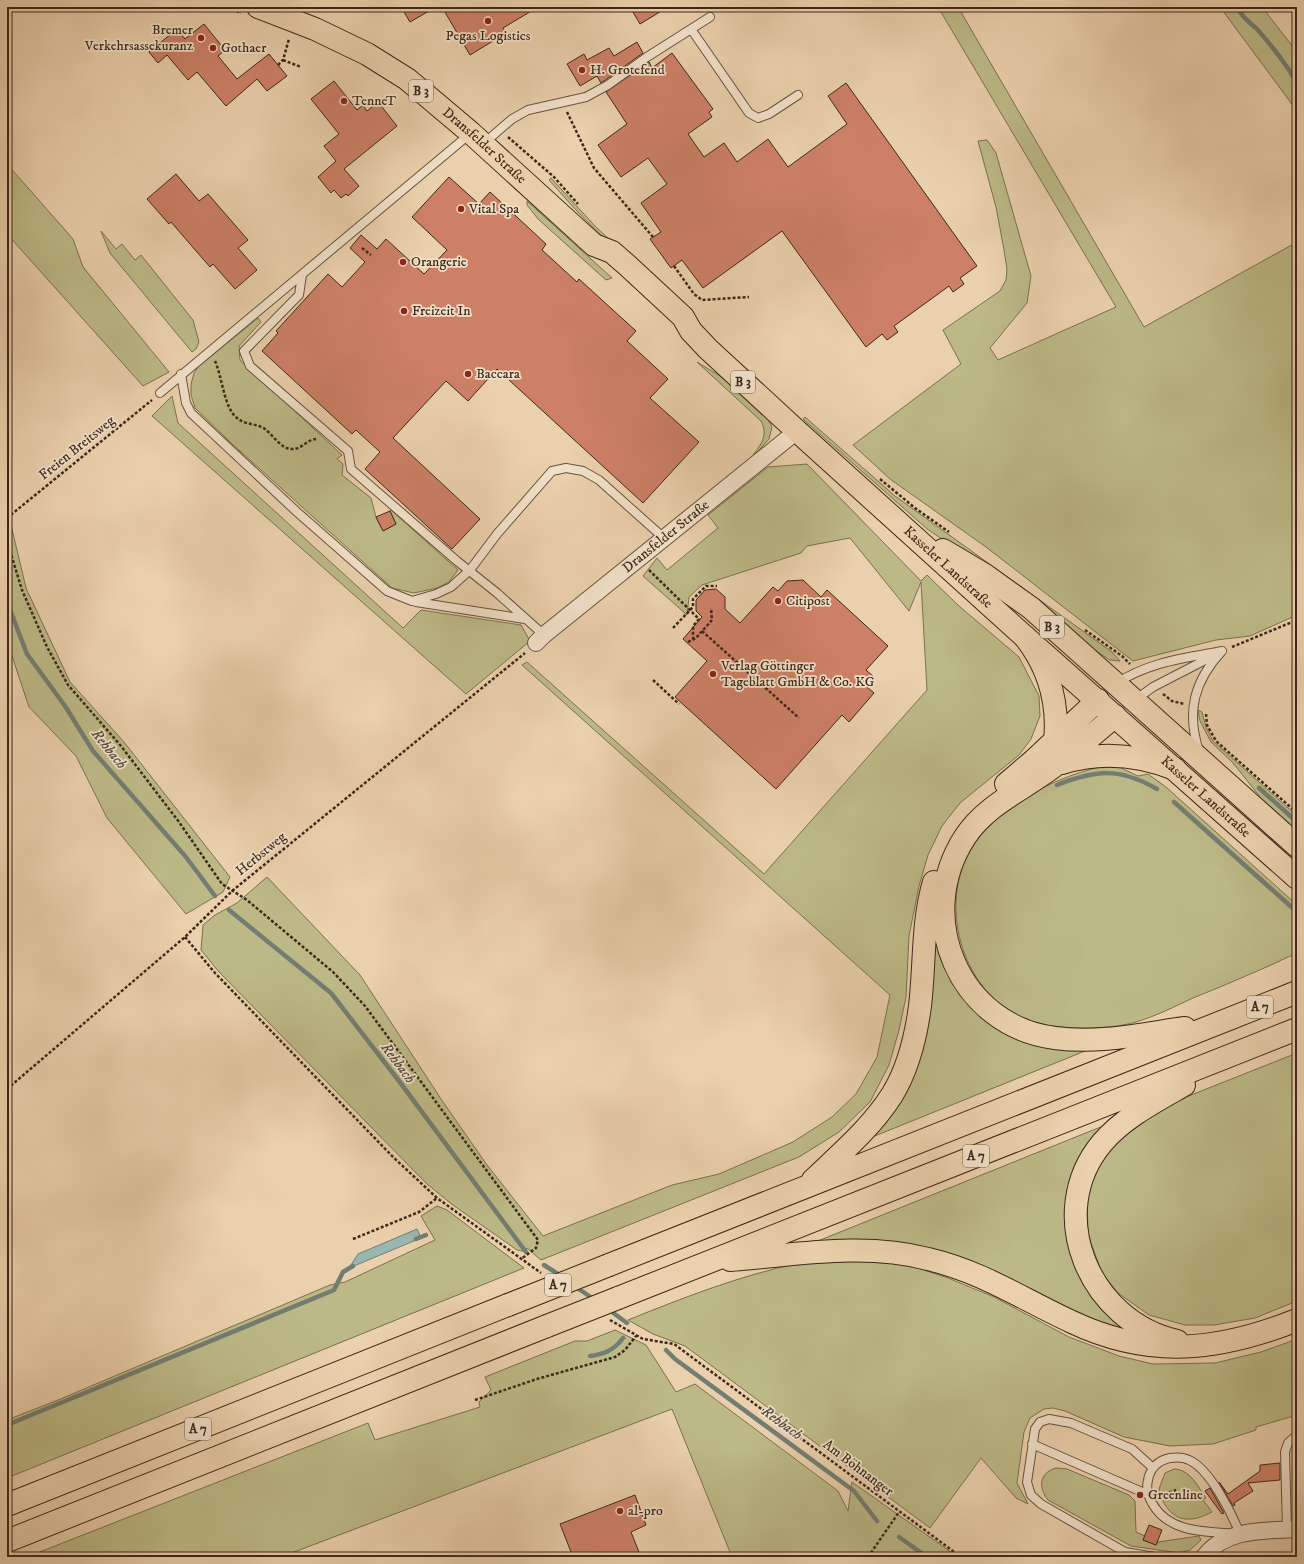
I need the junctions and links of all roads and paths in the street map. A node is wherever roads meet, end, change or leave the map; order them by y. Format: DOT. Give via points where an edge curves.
graph roads {
  1 [pos="227,7"];
  2 [pos="253,11"];
  3 [pos="710,17"];
  4 [pos="294,21"];
  5 [pos="691,29"];
  6 [pos="283,60"];
  7 [pos="278,64"];
  8 [pos="301,67"];
  9 [pos="798,96"];
  10 [pos="564,102"];
  11 [pos="477,139"];
  12 [pos="653,237"];
  13 [pos="362,248"];
  14 [pos="371,255"];
  15 [pos="674,266"];
  16 [pos="302,275"];
  17 [pos="749,297"];
  18 [pos="219,370"];
  19 [pos="182,374"];
  20 [pos="160,393"];
  21 [pos="797,431"];
  22 [pos="319,438"];
  23 [pos="7,518"];
  24 [pos="906,528"];
  25 [pos="665,538"];
  26 [pos="7,542"];
  27 [pos="470,570"];
  28 [pos="661,582"];
  29 [pos="717,586"];
  30 [pos="412,601"];
  31 [pos="711,608"];
  32 [pos="690,610"];
  33 [pos="526,619"];
  34 [pos="1297,620"];
  35 [pos="673,628"];
  36 [pos="702,631"];
  37 [pos="1025,637"];
  38 [pos="540,639"];
  39 [pos="693,639"];
  40 [pos="688,642"];
  41 [pos="1222,651"];
  42 [pos="653,680"];
  43 [pos="1115,684"];
  44 [pos="1098,700"];
  45 [pos="1134,701"];
  46 [pos="679,704"];
  47 [pos="1205,710"];
  48 [pos="1115,716"];
  49 [pos="799,718"];
  50 [pos="1055,741"];
  51 [pos="1206,764"];
  52 [pos="1057,765"];
  53 [pos="1175,769"];
  54 [pos="1297,813"];
  55 [pos="1297,846"];
  56 [pos="1297,878"];
  57 [pos="232,891"];
  58 [pos="185,937"];
  59 [pos="1297,992"];
  60 [pos="1223,1022"];
  61 [pos="1297,1029"];
  62 [pos="1245,1049"];
  63 [pos="7,1089"];
  64 [pos="805,1188"];
  65 [pos="437,1198"];
  66 [pos="353,1239"];
  67 [pos="521,1260"];
  68 [pos="706,1262"];
  69 [pos="531,1266"];
  70 [pos="1297,1320"];
  71 [pos="619,1326"];
  72 [pos="636,1336"];
  73 [pos="1198,1345"];
  74 [pos="475,1400"];
  75 [pos="1297,1435"];
  76 [pos="1032,1444"];
  77 [pos="1153,1468"];
  78 [pos="1176,1490"];
  79 [pos="1150,1497"];
  80 [pos="7,1505"];
  81 [pos="900,1512"];
  82 [pos="1292,1530"];
  83 [pos="1240,1534"];
  84 [pos="7,1541"];
  85 [pos="868,1557"];
  86 [pos="961,1557"];
  87 [pos="1155,1557"];
  88 [pos="1204,1557"];
  1 -- 2 [label="path"];
  2 -- 4 [label="main road, Dransfelder Straße / B 3"];
  3 -- 5 [label="lane"];
  4 -- 6 [label="path"];
  4 -- 11 [label="main road, Dransfelder Straße / B 3" via="367,54 407,79"];
  5 -- 9 [label="lane" via="749,113 758,118"];
  5 -- 10 [label="lane" via="608,85 586,97"];
  6 -- 7 [label="path"];
  6 -- 8 [label="path"];
  10 -- 11 [label="lane" via="528,110"];
  10 -- 12 [label="path" via="568,118 594,168"];
  11 -- 16 [label="lane"];
  11 -- 21 [label="main road, Dransfelder Straße / B 3" via="594,245 612,252 628,266 683,317 691,331"];
  13 -- 14 [label="path"];
  15 -- 17 [label="path" via="694,294 702,300"];
  16 -- 19 [label="lane"];
  16 -- 27 [label="lane" via="299,295 244,351 250,366 348,451 351,469"];
  18 -- 22 [label="path" via="228,406 236,418 264,428 285,448 292,450"];
  19 -- 20 [label="lane"];
  19 -- 30 [label="lane" via="186,403 191,413 297,512 387,591"];
  20 -- 23 [label="path, Freien Breitsweg"];
  21 -- 24 [label="main road, Dransfelder Straße / B 3"];
  21 -- 25 [label="street, Dransfelder Straße"];
  24 -- 37 [label="main road, Kasseler Landstraße / B 3"];
  24 -- 43 [label="main road, Kasseler Landstraße / B 3" via="1031,608"];
  25 -- 27 [label="lane" via="599,480 583,470 552,470"];
  25 -- 38 [label="street, Dransfelder Straße"];
  26 -- 57 [label="path" via="22,590 47,647 68,685 121,746 222,884"];
  27 -- 30 [label="lane" via="452,587"];
  27 -- 33 [label="lane"];
  28 -- 32 [label="path"];
  29 -- 32 [label="path" via="706,586 693,598 694,607"];
  30 -- 33 [label="lane"];
  31 -- 36 [label="path" via="712,620"];
  32 -- 35 [label="path"];
  32 -- 39 [label="path" via="699,619 693,626"];
  33 -- 38 [label="lane"];
  34 -- 41 [label="path"];
  36 -- 39 [label="path"];
  36 -- 49 [label="path"];
  37 -- 44 [label="main road, Kasseler Landstraße / B 3"];
  37 -- 50 [label="main road" via="1041,660 1052,685 1056,713"];
  38 -- 57 [label="path, Herbstweg"];
  39 -- 40 [label="path"];
  41 -- 43 [label="lane" via="1153,665 1136,671"];
  41 -- 45 [label="lane" via="1153,687"];
  41 -- 51 [label="lane" via="1203,676 1194,706 1195,736"];
  42 -- 46 [label="path"];
  43 -- 44 [label="main road"];
  43 -- 45 [label="main road, Kasseler Landstraße / B 3"];
  44 -- 48 [label="main road, Kasseler Landstraße / B 3"];
  44 -- 50 [label="main road"];
  45 -- 48 [label="main road"];
  45 -- 51 [label="main road, Kasseler Landstraße / B 3"];
  47 -- 54 [label="path" via="1207,725 1216,740"];
  48 -- 52 [label="main road"];
  48 -- 53 [label="main road, Kasseler Landstraße / B 3"];
  50 -- 64 [label="main road" via="974,809 948,846 928,905 918,1013 912,1046 900,1079 892,1095 870,1123"];
  51 -- 55 [label="main road, Kasseler Landstraße / B 3"];
  52 -- 53 [label="main road" via="1079,758 1107,755 1142,758"];
  52 -- 60 [label="main road" via="982,818 965,836 957,851 945,883 943,916 948,947 971,992 996,1014 1024,1031 1055,1038 1120,1038"];
  53 -- 56 [label="main road, Kasseler Landstraße / B 3"];
  57 -- 58 [label="path, Herbstweg"];
  57 -- 67 [label="path" via="247,900 334,972 365,1006 538,1240 536,1248"];
  58 -- 63 [label="path, Herbstweg"];
  58 -- 65 [label="path" via="215,973"];
  59 -- 60 [label="main road, A 7"];
  60 -- 64 [label="main road, A 7"];
  61 -- 62 [label="main road, A 7"];
  62 -- 68 [label="main road, A 7"];
  62 -- 73 [label="main road" via="1148,1106 1118,1128 1102,1143 1090,1160 1078,1198 1076,1220 1080,1252 1096,1286 1109,1302 1123,1314 1156,1334"];
  64 -- 80 [label="main road, A 7, bridge"];
  65 -- 66 [label="path" via="419,1212"];
  65 -- 67 [label="path"];
  67 -- 69 [label="path"];
  68 -- 73 [label="main road" via="847,1250 907,1254 976,1274 1012,1290 1070,1322 1113,1340 1152,1346"];
  68 -- 84 [label="main road, A 7, bridge"];
  70 -- 73 [label="main road" via="1238,1339"];
  71 -- 72 [label="path, Am Böhnanger"];
  72 -- 74 [label="path" via="625,1350 615,1357"];
  72 -- 81 [label="path, Am Böhnanger" via="674,1344"];
  75 -- 82 [label="lane" via="1288,1443 1285,1452"];
  76 -- 77 [label="lane" via="1035,1429 1040,1422 1048,1419 1061,1420 1132,1450"];
  76 -- 79 [label="lane"];
  76 -- 87 [label="lane" via="1027,1482 1028,1489 1035,1499 1125,1552"];
  77 -- 79 [label="lane" via="1148,1479"];
  77 -- 83 [label="lane" via="1160,1461 1170,1458 1185,1458 1194,1463 1230,1510"];
  78 -- 79 [label="path"];
  79 -- 83 [label="lane" via="1160,1514 1176,1526 1191,1530"];
  81 -- 85 [label="path"];
  81 -- 86 [label="path, Am Böhnanger"];
  82 -- 83 [label="street"];
  83 -- 88 [label="street" via="1225,1540"];
}
